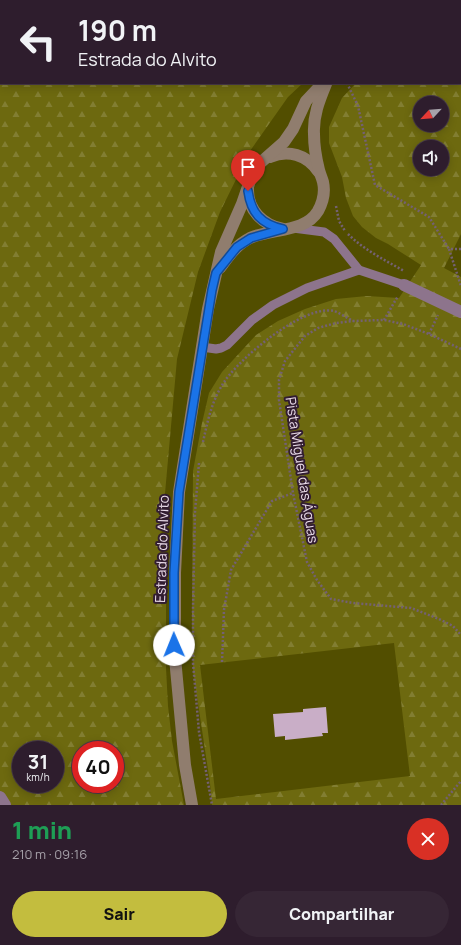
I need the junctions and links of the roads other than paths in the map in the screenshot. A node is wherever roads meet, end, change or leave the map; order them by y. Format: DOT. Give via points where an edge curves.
graph roads {
  1 [pos="323,84"];
  2 [pos="324,84"];
  3 [pos="267,158"];
  4 [pos="319,173"];
  5 [pos="249,181"];
  6 [pos="288,229"];
  7 [pos="358,270"];
  8 [pos="216,273"];
  9 [pos="404,285"];
  10 [pos="461,312"];
  11 [pos="202,347"];
  12 [pos="0,797"];
  13 [pos="4,805"];
  14 [pos="192,805"];
  1 -- 3 [label="street, Estrada do Alvito" via="306,101 284,142"];
  2 -- 4 [label="street, Estrada do Alvito" via="314,125"];
  3 -- 4 [label="street, Estrada do Alvito" via="276,154 296,154 306,158"];
  3 -- 5 [label="street, Estrada do Alvito" via="259,164"];
  4 -- 6 [label="street, Estrada do Alvito" via="324,193 320,207 311,220"];
  5 -- 6 [label="street" via="249,200 255,213 265,223"];
  5 -- 8 [label="street, Estrada do Alvito" via="221,252"];
  6 -- 7 [label="lane" via="324,232 334,239"];
  6 -- 8 [label="street, Estrada do Alvito" via="259,235 243,242"];
  7 -- 9 [label="lane"];
  7 -- 11 [label="lane" via="307,288 273,305 221,348"];
  8 -- 11 [label="street, Estrada do Alvito"];
  9 -- 10 [label="street"];
  11 -- 14 [label="street, Estrada do Alvito" via="179,492 174,573 175,666"];
  12 -- 13 [label="street"];
}
